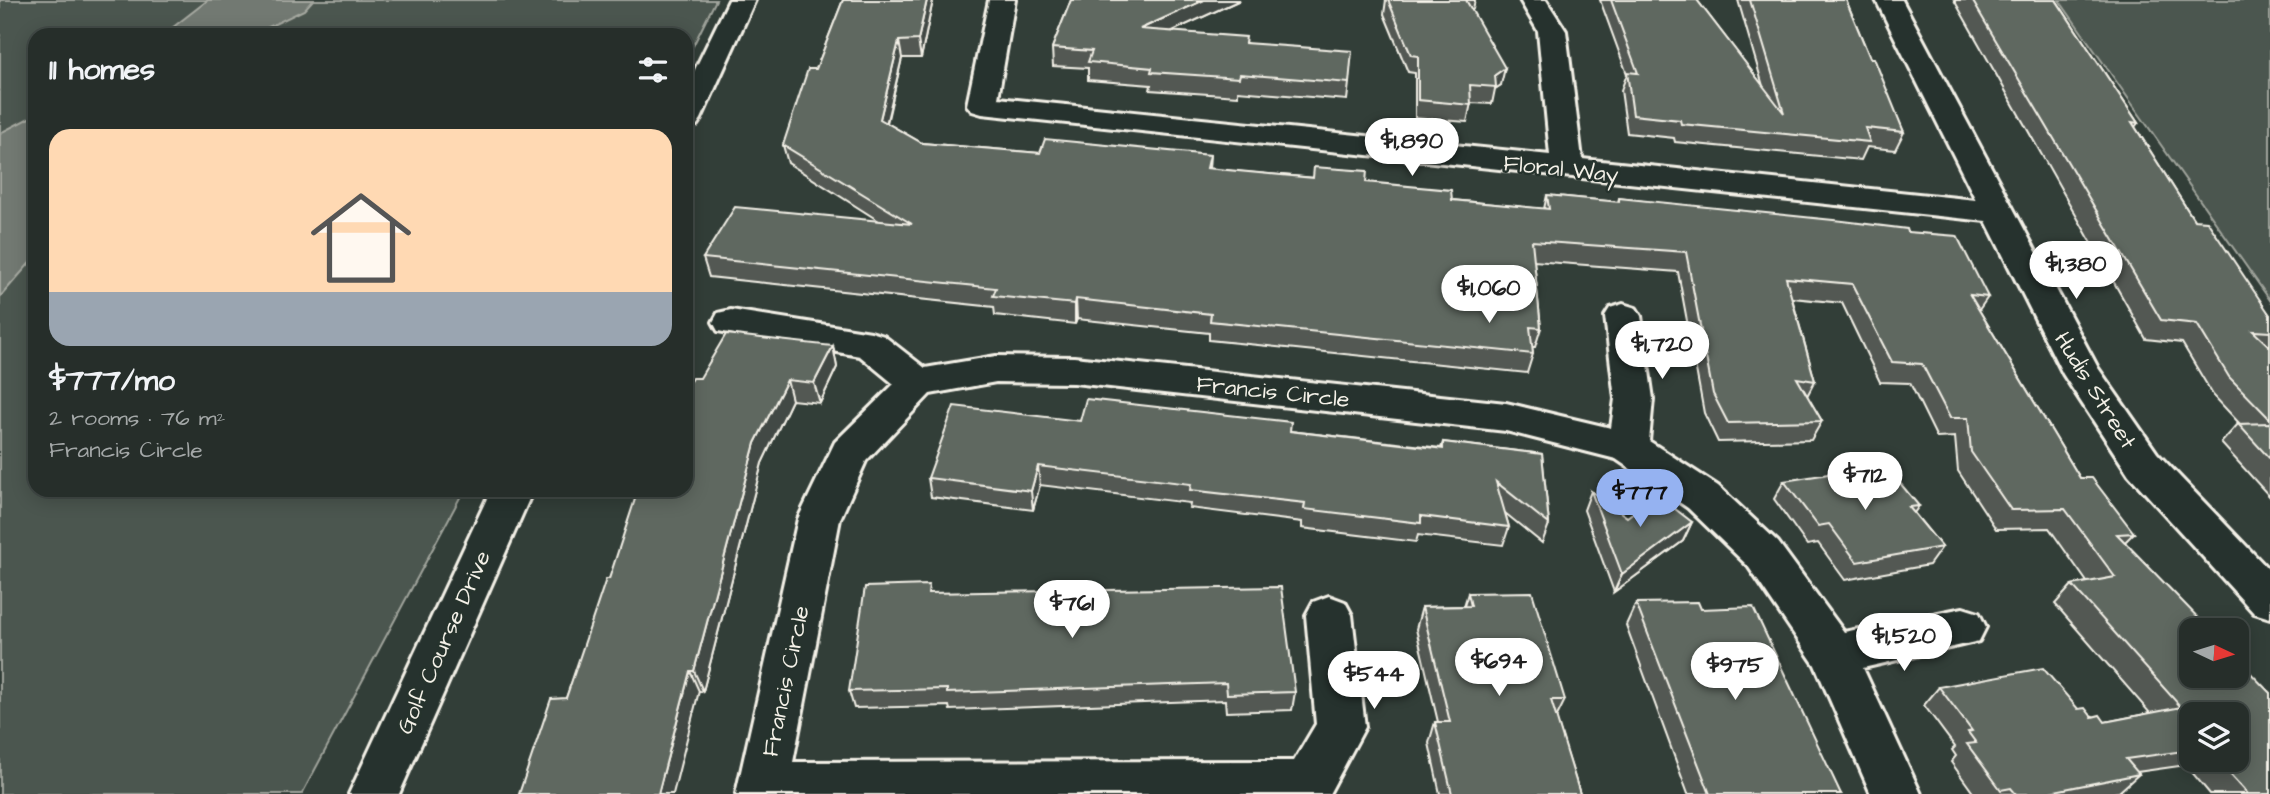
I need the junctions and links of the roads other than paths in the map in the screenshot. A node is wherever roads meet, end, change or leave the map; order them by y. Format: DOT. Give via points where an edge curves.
graph roads {
  1 [pos="742,0"];
  2 [pos="1002,0"];
  3 [pos="1533,0"];
  4 [pos="1889,0"];
  5 [pos="693,104"];
  6 [pos="1567,168"];
  7 [pos="1997,212"];
  8 [pos="1623,316"];
  9 [pos="731,322"];
  10 [pos="918,383"];
  11 [pos="1628,447"];
  12 [pos="509,497"];
  13 [pos="2270,600"];
  14 [pos="1329,615"];
  15 [pos="1963,627"];
  16 [pos="1833,654"];
  17 [pos="762,789"];
  18 [pos="1312,789"];
  19 [pos="374,794"];
  20 [pos="1896,794"];
  1 -- 5 [label="street"];
  2 -- 6 [label="street, Floral Way" via="982,105"];
  3 -- 6 [label="street" via="1552,31"];
  4 -- 7 [label="street, Hudis Street"];
  6 -- 7 [label="street, Floral Way"];
  7 -- 13 [label="street, Hudis Street" via="2081,374 2143,464"];
  8 -- 11 [label="street" via="1634,400"];
  9 -- 10 [label="street" via="870,345"];
  10 -- 11 [label="street, Francis Circle" via="996,369 1074,370 1506,417"];
  10 -- 17 [label="street, Francis Circle" via="849,453 819,519"];
  11 -- 16 [label="street, Francis Circle" via="1703,497 1763,554"];
  12 -- 19 [label="street, Golf Course Drive"];
  14 -- 18 [label="street" via="1341,727"];
  15 -- 16 [label="street"];
  16 -- 20 [label="street, Francis Circle"];
  17 -- 18 [label="street"];
}
